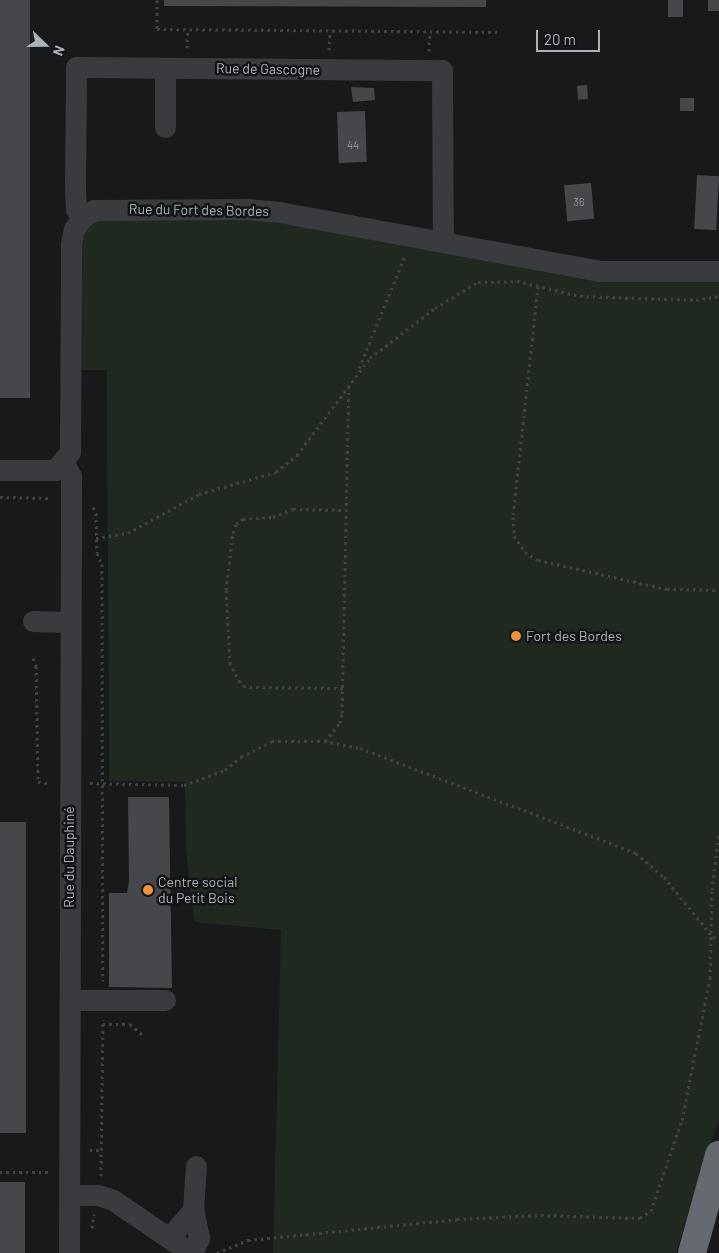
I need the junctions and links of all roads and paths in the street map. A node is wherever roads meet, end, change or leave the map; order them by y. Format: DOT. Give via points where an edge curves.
graph roads {
  1 [pos="157,0"];
  2 [pos="501,32"];
  3 [pos="165,68"];
  4 [pos="164,128"];
  5 [pos="82,218"];
  6 [pos="412,236"];
  7 [pos="443,242"];
  8 [pos="719,271"];
  9 [pos="538,286"];
  10 [pos="719,296"];
  11 [pos="357,371"];
  12 [pos="349,383"];
  13 [pos="64,463"];
  14 [pos="0,470"];
  15 [pos="0,497"];
  16 [pos="71,498"];
  17 [pos="346,510"];
  18 [pos="71,531"];
  19 [pos="97,538"];
  20 [pos="719,590"];
  21 [pos="33,621"];
  22 [pos="70,622"];
  23 [pos="32,658"];
  24 [pos="343,688"];
  25 [pos="324,741"];
  26 [pos="69,783"];
  27 [pos="104,783"];
  28 [pos="719,834"];
  29 [pos="713,936"];
  30 [pos="719,938"];
  31 [pos="70,1000"];
  32 [pos="103,1000"];
  33 [pos="165,1000"];
  34 [pos="103,1024"];
  35 [pos="144,1036"];
  36 [pos="719,1156"];
  37 [pos="196,1166"];
  38 [pos="70,1195"];
  39 [pos="98,1195"];
  40 [pos="193,1209"];
  41 [pos="90,1237"];
  42 [pos="168,1238"];
  43 [pos="70,1253"];
  44 [pos="190,1253"];
  45 [pos="217,1253"];
  46 [pos="692,1253"];
  1 -- 2 [label="path" via="157,29"];
  3 -- 4 [label="street"];
  3 -- 5 [label="street, Rue de Gascogne" via="76,67 75,190 76,209"];
  3 -- 7 [label="street, Rue de Gascogne" via="442,70"];
  5 -- 6 [label="street, Rue du Fort des Bordes" via="94,210 105,209 246,209"];
  5 -- 13 [label="street" via="74,229 71,244 70,452"];
  6 -- 7 [label="street, Rue du Fort des Bordes"];
  6 -- 11 [label="path"];
  7 -- 8 [label="street, Rue du Fort des Bordes" via="600,271"];
  9 -- 10 [label="path" via="580,296 696,300"];
  9 -- 11 [label="path" via="517,281 478,282 435,308"];
  9 -- 20 [label="path" via="513,517 514,536 525,552 538,560 667,589"];
  11 -- 12 [label="path"];
  12 -- 17 [label="path"];
  12 -- 19 [label="path" via="297,454 276,472 199,494 128,533"];
  13 -- 14 [label="street" via="55,470"];
  13 -- 16 [label="street, Rue du Dauphiné" via="71,476"];
  15 -- 16 [label="path"];
  16 -- 18 [label="street, Rue du Dauphiné"];
  16 -- 19 [label="path" via="89,497 96,513"];
  17 -- 24 [label="path"];
  17 -- 24 [label="path" via="293,509 273,517 243,519 236,524 233,533 226,590 230,664 245,686"];
  18 -- 19 [label="path" via="83,530"];
  18 -- 22 [label="street, Rue du Dauphiné"];
  19 -- 27 [label="path" via="97,553 102,564"];
  21 -- 22 [label="street"];
  22 -- 26 [label="street, Rue du Dauphiné"];
  23 -- 26 [label="path" via="36,666 38,782"];
  24 -- 25 [label="path" via="340,723"];
  25 -- 27 [label="path" via="272,741 241,757 225,770 184,785"];
  25 -- 29 [label="path" via="404,762 476,794 598,837 636,854 664,877"];
  26 -- 27 [label="path"];
  26 -- 31 [label="street, Rue du Dauphiné"];
  27 -- 32 [label="path"];
  28 -- 29 [label="path" via="712,890"];
  29 -- 30 [label="path"];
  29 -- 45 [label="path" via="710,978 682,1120 651,1211 640,1218 541,1215 448,1220 248,1240"];
  31 -- 32 [label="street"];
  31 -- 38 [label="street, Rue du Dauphiné"];
  32 -- 33 [label="street"];
  32 -- 34 [label="path"];
  34 -- 35 [label="path" via="130,1024"];
  34 -- 39 [label="path" via="102,1150"];
  36 -- 46 [label="highway"];
  37 -- 40 [label="street"];
  38 -- 39 [label="street"];
  38 -- 43 [label="street, Rue du Dauphiné"];
  39 -- 41 [label="path"];
  39 -- 42 [label="street" via="113,1200"];
  40 -- 42 [label="street"];
  40 -- 44 [label="street" via="199,1238"];
  42 -- 44 [label="street"];
}
